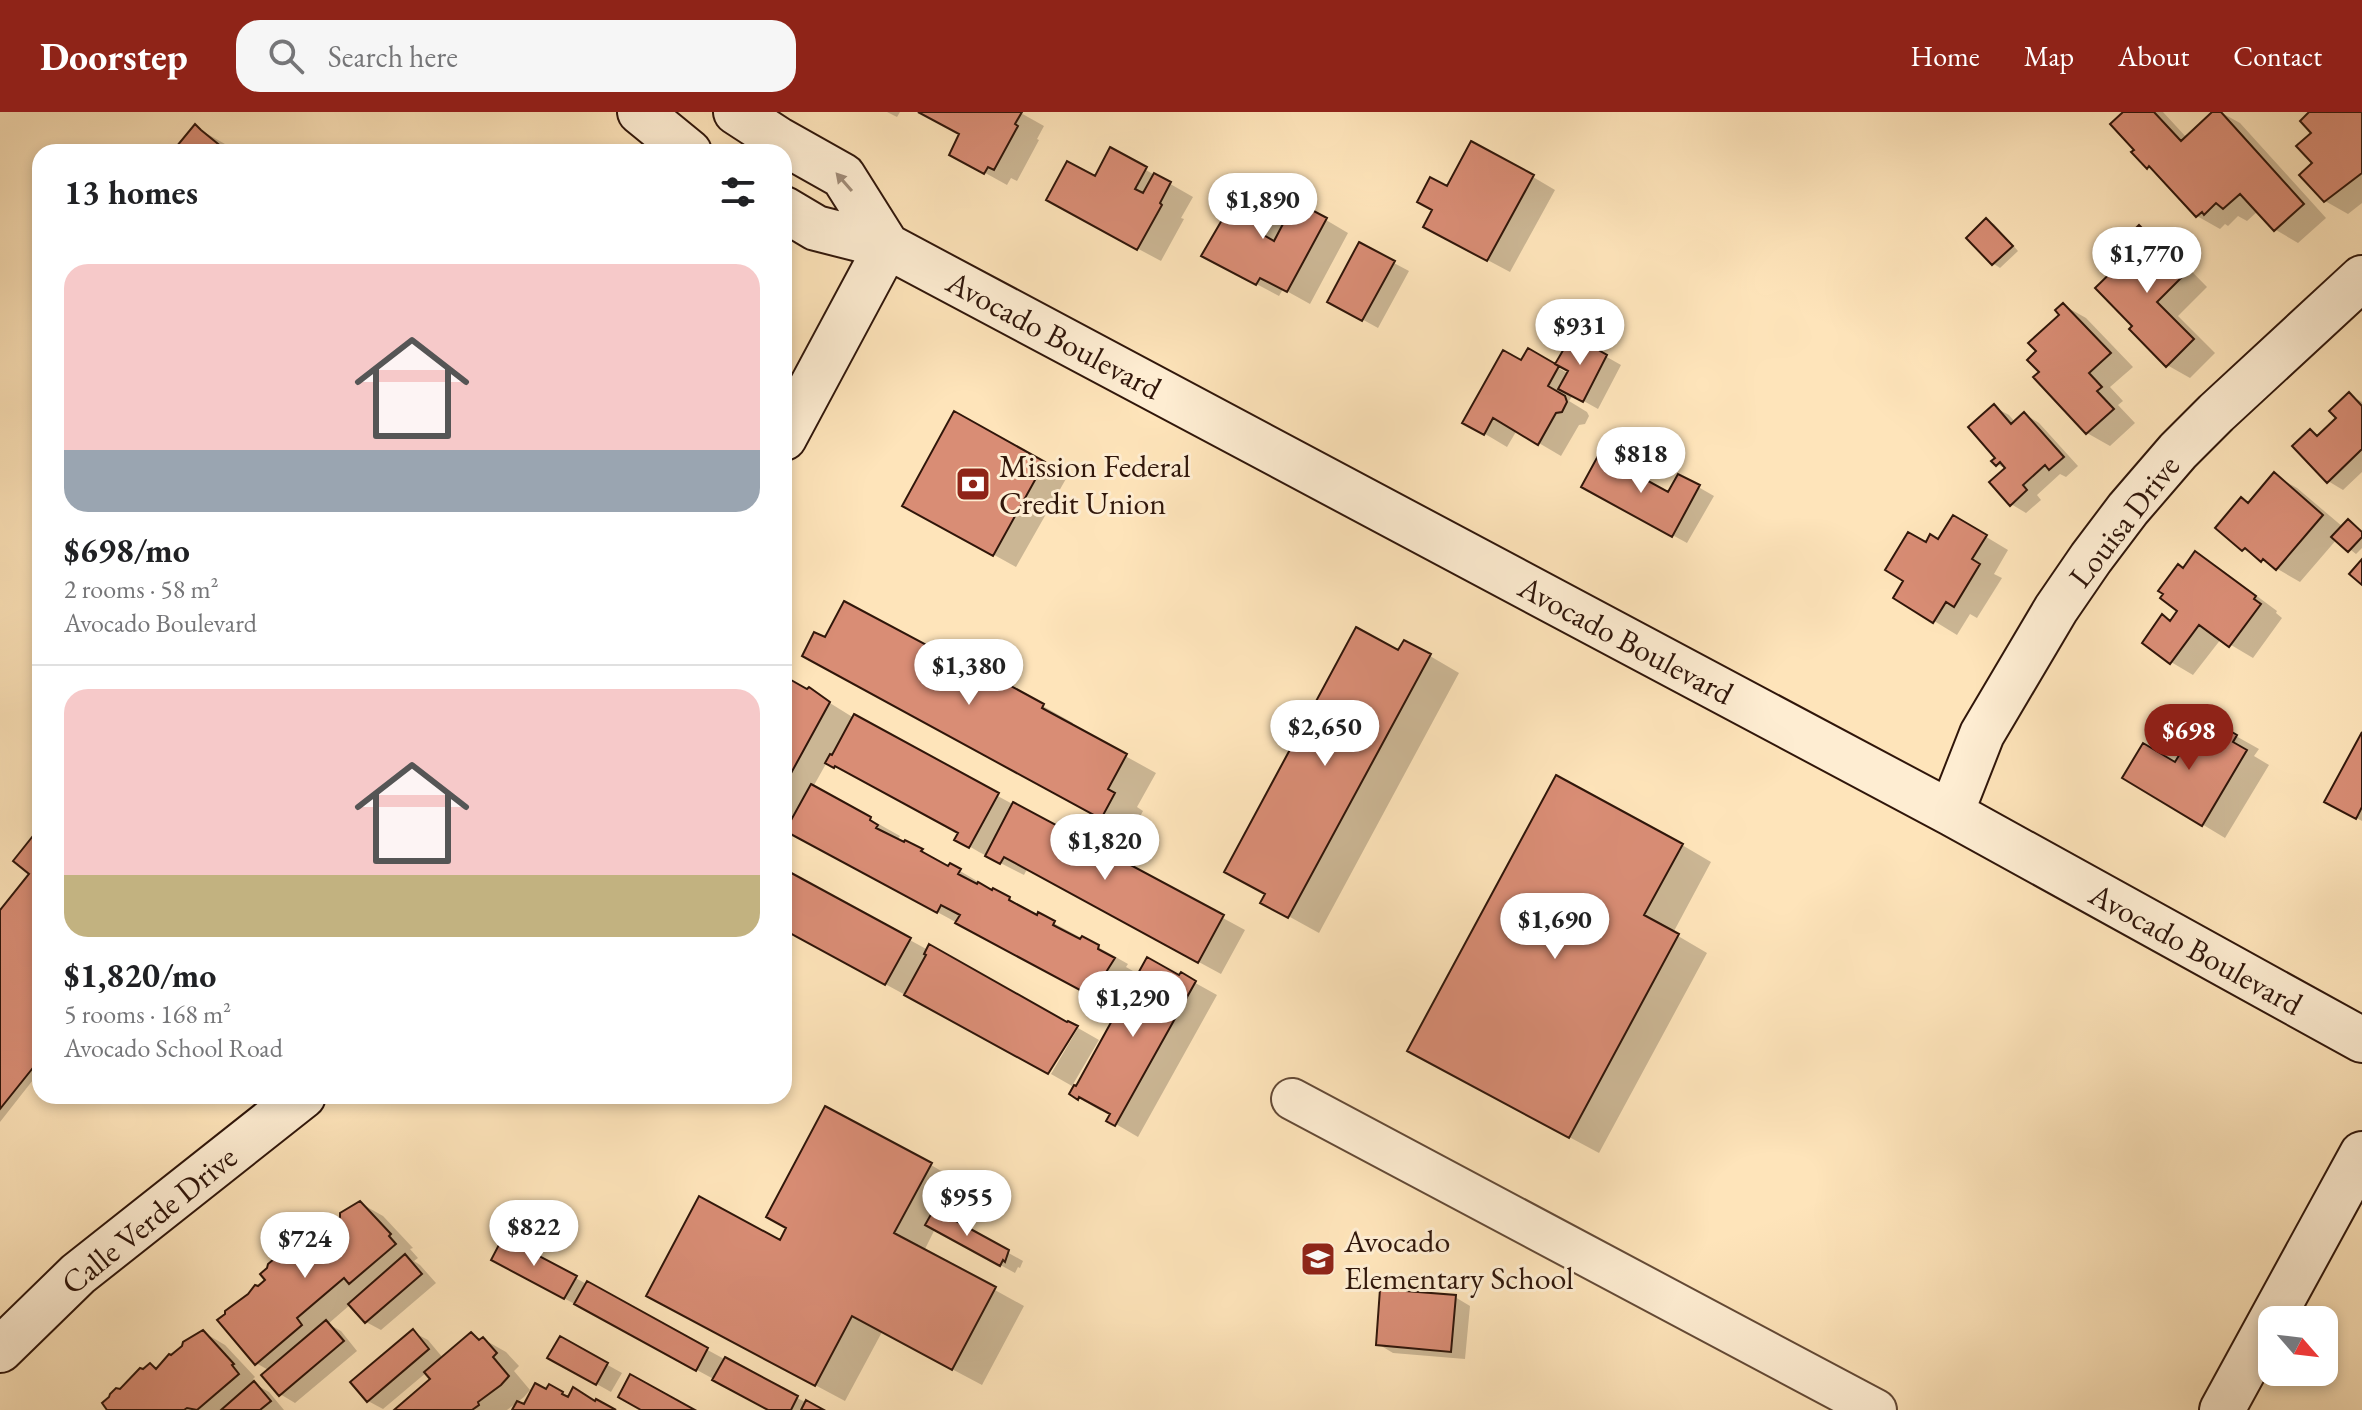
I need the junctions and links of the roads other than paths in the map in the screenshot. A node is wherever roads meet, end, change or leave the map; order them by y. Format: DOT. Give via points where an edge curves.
graph roads {
  1 [pos="640,112"];
  2 [pos="736,112"];
  3 [pos="679,144"];
  4 [pos="786,144"];
  5 [pos="792,147"];
  6 [pos="792,214"];
  7 [pos="887,246"];
  8 [pos="2362,278"];
  9 [pos="792,423"];
  10 [pos="1951,813"];
  11 [pos="2362,1040"];
  12 [pos="1292,1099"];
  13 [pos="293,1104"];
  14 [pos="2362,1154"];
  15 [pos="0,1350"];
  16 [pos="1876,1410"];
  17 [pos="2222,1410"];
  1 -- 3 [label="main road"];
  4 -- 2 [label="main road, Avocado Boulevard, one-way"];
  7 -- 5 [label="main road, Avocado Boulevard, one-way" via="843,176"];
  6 -- 7 [label="main road, Avocado Boulevard" via="816,228"];
  7 -- 9 [label="main road"];
  7 -- 10 [label="main road, Avocado Boulevard"];
  8 -- 10 [label="main road, Louisa Drive" via="2216,413 2128,509 2056,609 1982,734"];
  10 -- 11 [label="main road, Avocado Boulevard"];
  12 -- 16 [label="street"];
  13 -- 15 [label="main road, Calle Verde Drive" via="78,1274"];
  14 -- 17 [label="main road"];
}
